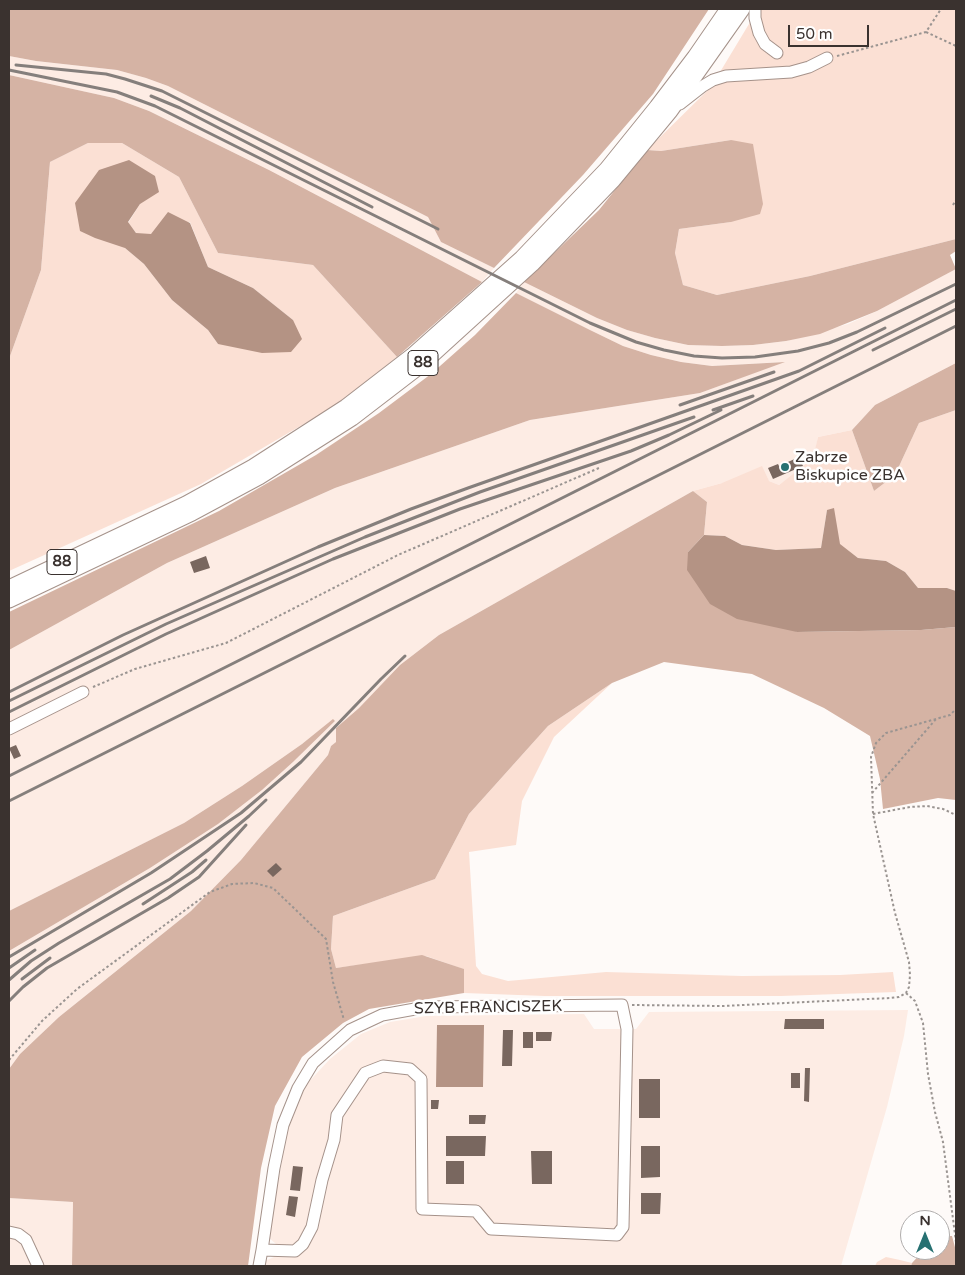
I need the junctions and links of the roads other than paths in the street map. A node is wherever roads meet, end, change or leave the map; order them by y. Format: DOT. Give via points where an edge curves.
graph roads {
  1 [pos="728,9"];
  2 [pos="742,9"];
  3 [pos="755,9"];
  4 [pos="777,53"];
  5 [pos="828,58"];
  6 [pos="670,111"];
  7 [pos="9,588"];
  8 [pos="9,600"];
  9 [pos="83,692"];
  10 [pos="9,729"];
  11 [pos="9,1232"];
  12 [pos="262,1250"];
  13 [pos="38,1266"];
  14 [pos="259,1266"];
  1 -- 7 [label="main road, 88" via="663,100 607,169 522,258 412,356 346,408 253,467 186,504"];
  2 -- 6 [label="main road, 88"];
  3 -- 4 [label="street" via="759,33"];
  5 -- 6 [label="street" via="800,70 738,74 713,80"];
  6 -- 8 [label="main road, 88" via="613,180 532,264 420,365 352,418 259,477 192,513"];
  9 -- 10 [label="street"];
  11 -- 13 [label="street" via="26,1240"];
  12 -- 12 [label="street, SZYB FRANCISZEK" via="283,1125 312,1062 350,1030 382,1015 426,1007 622,1005 628,1029 623,1228 617,1235 491,1229 476,1211 422,1209 422,1079 410,1069 383,1066 365,1073 338,1115 312,1227 303,1244 295,1251"];
  12 -- 14 [label="street, SZYB FRANCISZEK"];
}
